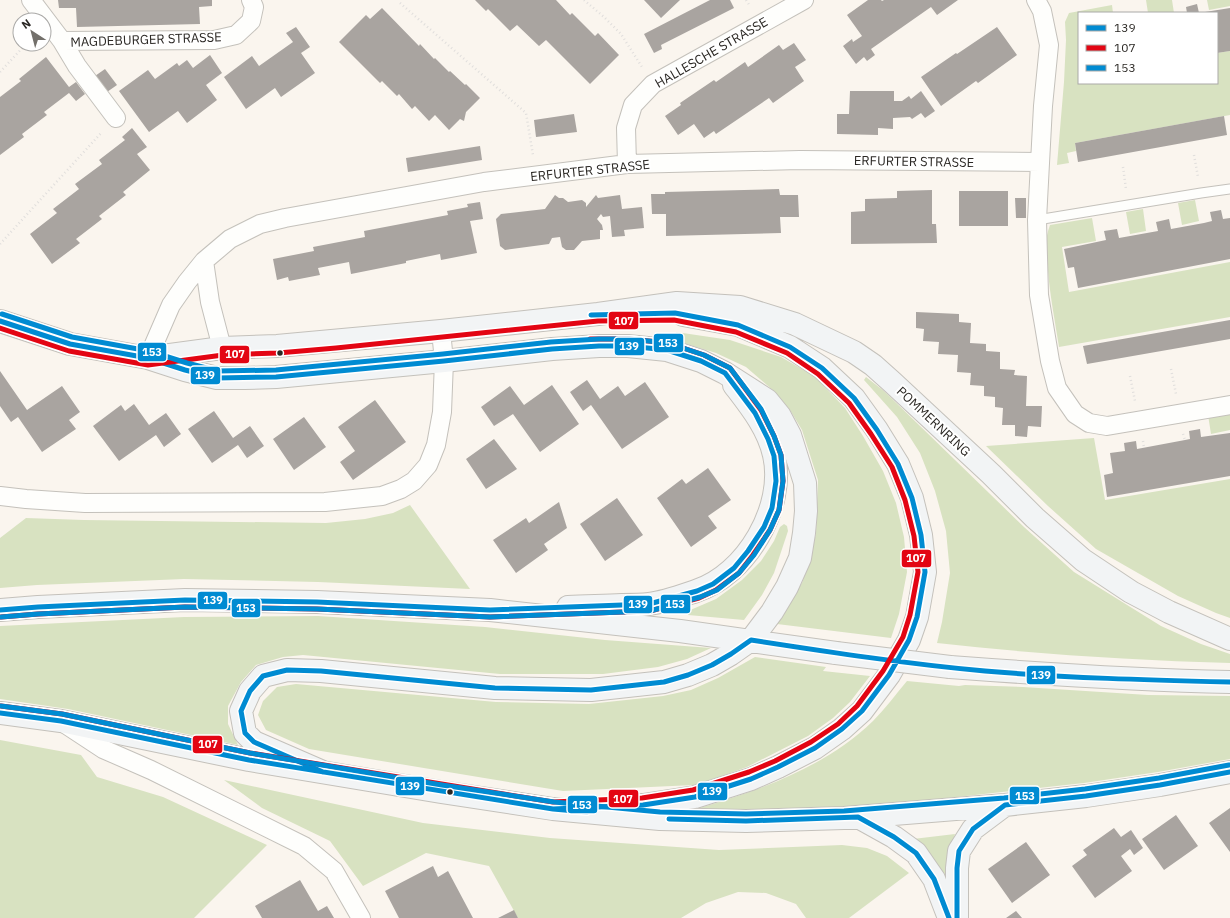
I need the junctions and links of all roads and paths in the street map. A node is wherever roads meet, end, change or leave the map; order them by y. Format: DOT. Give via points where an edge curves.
graph roads {
  1 [pos="31,0"];
  2 [pos="251,0"];
  3 [pos="584,0"];
  4 [pos="746,0"];
  5 [pos="804,0"];
  6 [pos="1036,0"];
  7 [pos="400,3"];
  8 [pos="751,8"];
  9 [pos="62,41"];
  10 [pos="19,52"];
  11 [pos="641,66"];
  12 [pos="0,72"];
  13 [pos="116,118"];
  14 [pos="101,134"];
  15 [pos="1194,155"];
  16 [pos="534,158"];
  17 [pos="1040,162"];
  18 [pos="627,164"];
  19 [pos="1122,167"];
  20 [pos="1198,179"];
  21 [pos="1230,189"];
  22 [pos="1126,191"];
  23 [pos="1037,220"];
  24 [pos="0,244"];
  25 [pos="204,261"];
  26 [pos="598,314"];
  27 [pos="0,321"];
  28 [pos="441,331"];
  29 [pos="222,348"];
  30 [pos="148,358"];
  31 [pos="444,361"];
  32 [pos="1171,369"];
  33 [pos="725,373"];
  34 [pos="1130,376"];
  35 [pos="1176,394"];
  36 [pos="1134,401"];
  37 [pos="1230,405"];
  38 [pos="0,496"];
  39 [pos="0,610"];
  40 [pos="490,610"];
  41 [pos="1230,639"];
  42 [pos="750,640"];
  43 [pos="1230,682"];
  44 [pos="0,713"];
  45 [pos="61,721"];
  46 [pos="323,772"];
  47 [pos="1230,772"];
  48 [pos="1005,805"];
  49 [pos="553,809"];
  50 [pos="858,817"];
  51 [pos="361,918"];
  52 [pos="949,918"];
  53 [pos="956,918"];
  1 -- 9 [label="street, MAGDEBURGER STRASSE"];
  2 -- 9 [label="street, MAGDEBURGER STRASSE" via="254,7 251,21 236,35 214,40"];
  3 -- 11 [label="path" via="621,34"];
  4 -- 8 [label="path"];
  5 -- 18 [label="street, HALLESCHE STRASSE" via="653,84 634,105 626,128"];
  6 -- 17 [label="street" via="1042,10 1049,45"];
  7 -- 16 [label="path" via="526,113"];
  9 -- 13 [label="street, MAGDEBURGER STRASSE"];
  10 -- 12 [label="path"];
  14 -- 24 [label="path"];
  15 -- 20 [label="path"];
  17 -- 18 [label="street, ERFURTER STRASSE" via="800,160"];
  17 -- 23 [label="street"];
  18 -- 25 [label="street, ERFURTER STRASSE" via="484,182 285,218 260,224 230,239"];
  19 -- 22 [label="path"];
  21 -- 23 [label="lane"];
  23 -- 37 [label="street" via="1039,295 1050,361 1057,388 1074,414 1089,422 1107,426"];
  25 -- 29 [label="street" via="210,302"];
  25 -- 30 [label="street, ERFURTER STRASSE" via="171,305"];
  26 -- 28 [label="street, POMMERNRING"];
  26 -- 41 [label="street, POMMERNRING" via="677,303 740,307 795,324 854,352 892,382 1083,560 1132,592 1169,612"];
  26 -- 49 [label="street, POMMERNRING" via="675,313 738,326 790,347 822,368 854,398 898,464 912,498 921,535 925,572 917,617 909,640 889,675 862,711 815,748 751,779 694,797 643,805"];
  27 -- 30 [label="street, POMMERNRING" via="70,344"];
  28 -- 29 [label="street, POMMERNRING" via="277,346"];
  28 -- 31 [label="street"];
  29 -- 30 [label="street, POMMERNRING"];
  30 -- 31 [label="street, POMMERNRING" via="217,378 276,377"];
  31 -- 33 [label="street, POMMERNRING" via="552,349 628,346 667,350 701,360"];
  31 -- 38 [label="street" via="442,412 436,445 428,465 414,481 382,496 325,502 85,503"];
  32 -- 35 [label="path"];
  33 -- 40 [label="street, POMMERNRING" via="755,413 768,439 774,456 776,481 772,508 764,527 734,568 713,584 697,591 649,604"];
  33 -- 42 [label="street, POMMERNRING" via="767,400 780,416 790,435 805,483 806,511 800,558 784,593"];
  34 -- 36 [label="path"];
  39 -- 40 [label="street" via="185,600 317,602"];
  40 -- 42 [label="street"];
  42 -- 43 [label="street, bridge" via="950,667 1149,680"];
  42 -- 46 [label="street, POMMERNRING" via="712,665 688,675 664,682 591,690 495,688 321,671 287,670 263,676 250,691 241,711 245,733 254,742"];
  44 -- 45 [label="street"];
  45 -- 46 [label="street" via="249,760"];
  45 -- 51 [label="street" via="104,749 152,770 304,846 334,871"];
  46 -- 49 [label="street"];
  47 -- 48 [label="street" via="1086,796"];
  48 -- 50 [label="street"];
  48 -- 53 [label="street" via="973,829 959,851"];
  49 -- 50 [label="street" via="660,819 746,821"];
  50 -- 52 [label="street" via="916,853 934,879"];
}
